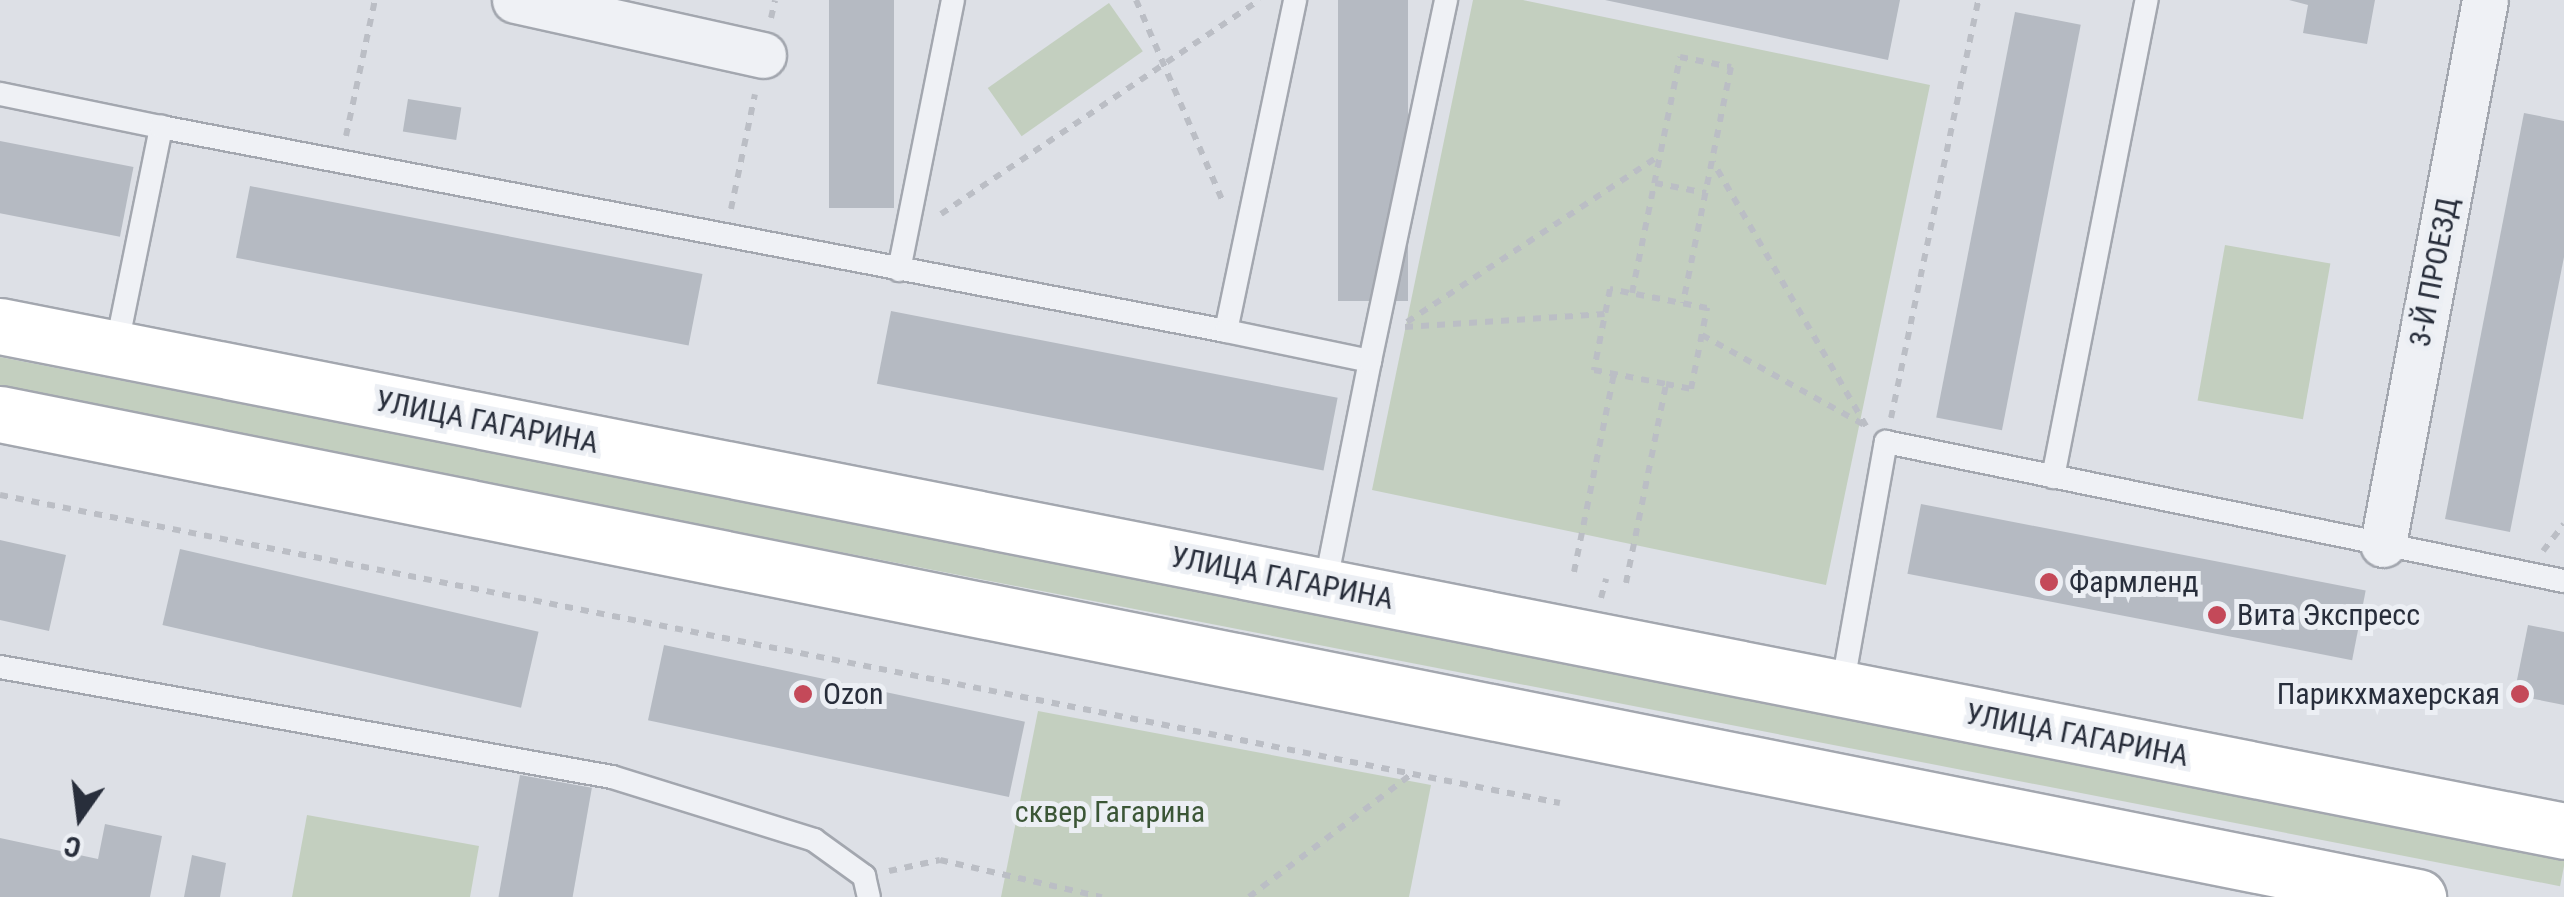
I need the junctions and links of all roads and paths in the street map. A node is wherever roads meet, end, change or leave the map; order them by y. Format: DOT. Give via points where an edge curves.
graph roads {
  1 [pos="375,0"];
  2 [pos="515,0"];
  3 [pos="774,0"];
  4 [pos="953,0"];
  5 [pos="1136,0"];
  6 [pos="1260,0"];
  7 [pos="1295,0"];
  8 [pos="1446,0"];
  9 [pos="1978,0"];
  10 [pos="2147,0"];
  11 [pos="2485,0"];
  12 [pos="763,55"];
  13 [pos="1164,64"];
  14 [pos="0,94"];
  15 [pos="160,126"];
  16 [pos="1661,154"];
  17 [pos="1712,160"];
  18 [pos="341,161"];
  19 [pos="1654,183"];
  20 [pos="1706,193"];
  21 [pos="725,236"];
  22 [pos="907,237"];
  23 [pos="1244,249"];
  24 [pos="899,270"];
  25 [pos="1632,293"];
  26 [pos="1684,304"];
  27 [pos="1605,314"];
  28 [pos="0,326"];
  29 [pos="1226,331"];
  30 [pos="1702,335"];
  31 [pos="116,349"];
  32 [pos="1370,361"];
  33 [pos="1614,374"];
  34 [pos="1666,384"];
  35 [pos="0,414"];
  36 [pos="1886,442"];
  37 [pos="2052,477"];
  38 [pos="0,496"];
  39 [pos="2383,544"];
  40 [pos="1574,572"];
  41 [pos="2564,581"];
  42 [pos="1626,583"];
  43 [pos="1325,587"];
  44 [pos="0,667"];
  45 [pos="1842,689"];
  46 [pos="1414,771"];
  47 [pos="1560,804"];
  48 [pos="2564,831"];
  49 [pos="867,887"];
  50 [pos="1102,897"];
  51 [pos="1249,897"];
  52 [pos="2418,897"];
  1 -- 18 [label="path"];
  2 -- 12 [label="street"];
  3 -- 12 [label="path"];
  4 -- 22 [label="lane"];
  5 -- 13 [label="path"];
  6 -- 13 [label="path"];
  7 -- 23 [label="lane"];
  8 -- 32 [label="lane"];
  9 -- 36 [label="path"];
  10 -- 37 [label="lane"];
  11 -- 39 [label="street, 3-Й ПРОЕЗД"];
  12 -- 21 [label="path"];
  13 -- 22 [label="path"];
  13 -- 23 [label="path"];
  14 -- 15 [label="lane"];
  15 -- 18 [label="lane"];
  15 -- 31 [label="lane"];
  16 -- 17 [label="path" via="1680,56 1731,66"];
  16 -- 19 [label="path"];
  16 -- 27 [label="path" via="1399,327"];
  17 -- 20 [label="path"];
  17 -- 30 [label="path" via="1866,426"];
  18 -- 21 [label="lane"];
  19 -- 20 [label="path"];
  19 -- 25 [label="path"];
  20 -- 26 [label="path"];
  21 -- 24 [label="lane"];
  22 -- 24 [label="lane"];
  23 -- 29 [label="lane"];
  24 -- 29 [label="lane"];
  25 -- 26 [label="path"];
  25 -- 27 [label="path" via="1610,289"];
  26 -- 30 [label="path" via="1708,308"];
  27 -- 33 [label="path" via="1594,370"];
  28 -- 31 [label="main road, УЛИЦА ГАГАРИНА"];
  29 -- 32 [label="lane"];
  30 -- 34 [label="path" via="1691,389"];
  31 -- 43 [label="main road, УЛИЦА ГАГАРИНА"];
  32 -- 43 [label="lane"];
  33 -- 34 [label="path"];
  33 -- 40 [label="path"];
  34 -- 42 [label="path"];
  35 -- 52 [label="main road"];
  36 -- 37 [label="lane"];
  36 -- 45 [label="lane"];
  37 -- 39 [label="lane"];
  38 -- 46 [label="path"];
  39 -- 41 [label="lane"];
  43 -- 45 [label="main road, УЛИЦА ГАГАРИНА"];
  44 -- 49 [label="lane" via="612,777 814,840"];
  45 -- 48 [label="main road, УЛИЦА ГАГАРИНА"];
  46 -- 47 [label="path"];
  46 -- 51 [label="path"];
  49 -- 50 [label="path" via="940,860"];
}
